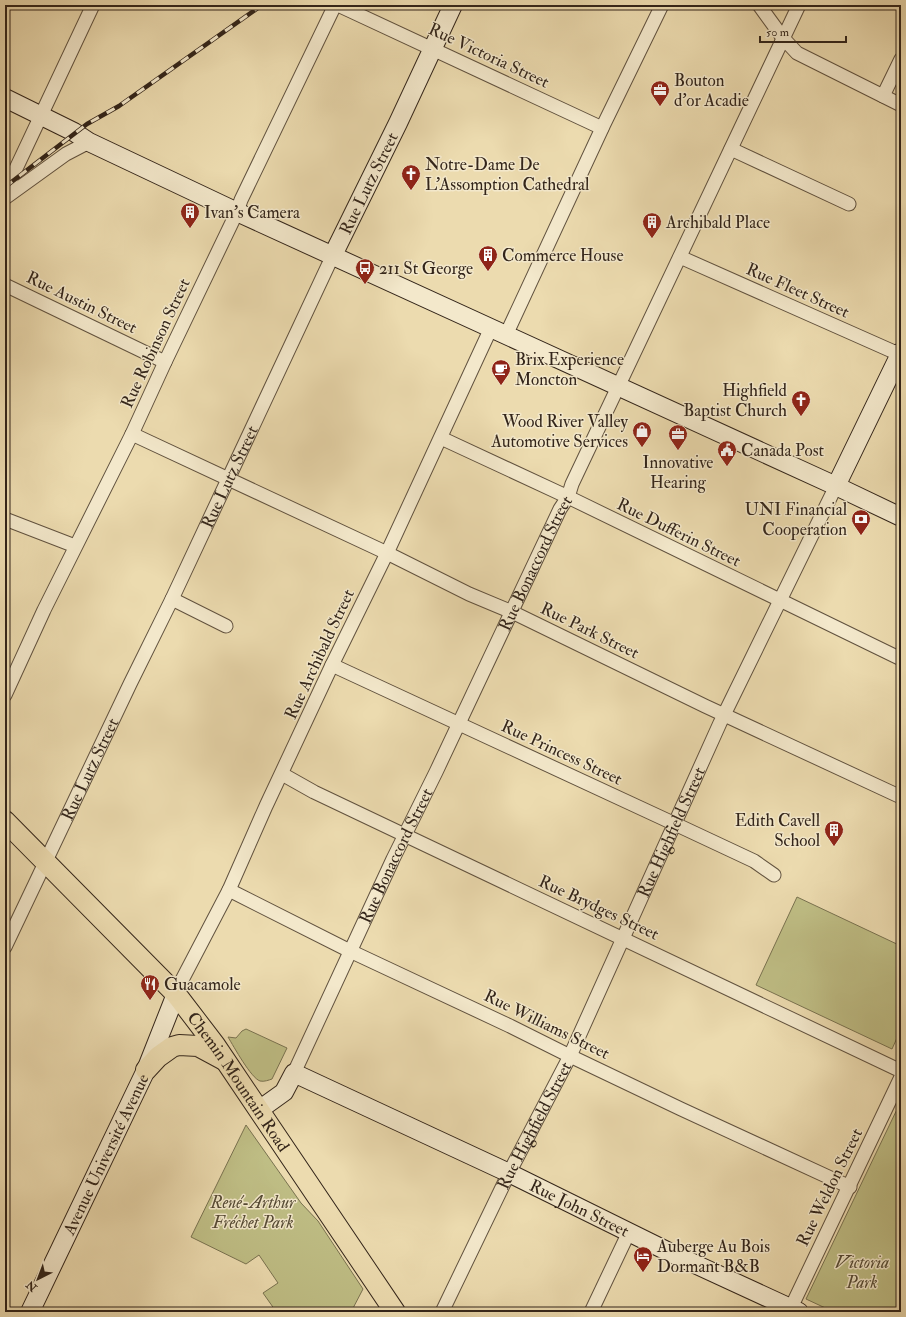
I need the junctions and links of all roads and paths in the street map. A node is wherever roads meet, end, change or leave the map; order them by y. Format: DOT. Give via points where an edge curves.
graph roads {
  1 [pos="93,5"];
  2 [pos="335,5"];
  3 [pos="338,5"];
  4 [pos="453,5"];
  5 [pos="662,5"];
  6 [pos="759,5"];
  7 [pos="799,5"];
  8 [pos="783,38"];
  9 [pos="432,49"];
  10 [pos="901,59"];
  11 [pos="883,96"];
  12 [pos="5,98"];
  13 [pos="901,105"];
  14 [pos="41,115"];
  15 [pos="602,128"];
  16 [pos="89,142"];
  17 [pos="731,149"];
  18 [pos="5,192"];
  19 [pos="5,198"];
  20 [pos="848,204"];
  21 [pos="237,212"];
  22 [pos="333,255"];
  23 [pos="680,257"];
  24 [pos="5,285"];
  25 [pos="498,331"];
  26 [pos="901,354"];
  27 [pos="165,362"];
  28 [pos="618,386"];
  29 [pos="132,434"];
  30 [pos="441,438"];
  31 [pos="228,478"];
  32 [pos="836,486"];
  33 [pos="568,497"];
  34 [pos="901,518"];
  35 [pos="5,519"];
  36 [pos="76,546"];
  37 [pos="387,553"];
  38 [pos="172,599"];
  39 [pos="781,601"];
  40 [pos="512,612"];
  41 [pos="226,626"];
  42 [pos="901,659"];
  43 [pos="332,665"];
  44 [pos="5,695"];
  45 [pos="725,714"];
  46 [pos="458,723"];
  47 [pos="282,774"];
  48 [pos="901,797"];
  49 [pos="5,821"];
  50 [pos="675,824"];
  51 [pos="405,834"];
  52 [pos="46,862"];
  53 [pos="774,875"];
  54 [pos="229,890"];
  55 [pos="623,938"];
  56 [pos="5,947"];
  57 [pos="350,951"];
  58 [pos="176,994"];
  59 [pos="570,1056"];
  60 [pos="227,1062"];
  61 [pos="146,1070"];
  62 [pos="901,1071"];
  63 [pos="294,1073"];
  64 [pos="901,1077"];
  65 [pos="259,1110"];
  66 [pos="509,1173"];
  67 [pos="850,1187"];
  68 [pos="629,1232"];
  69 [pos="793,1311"];
  70 [pos="30,1312"];
  71 [pos="395,1312"];
  72 [pos="442,1312"];
  73 [pos="591,1312"];
  1 -- 14 [label="street"];
  2 -- 21 [label="street, Rue Robinson Street"];
  3 -- 9 [label="street, Rue Victoria Street"];
  4 -- 9 [label="street, Rue Lutz Street"];
  5 -- 15 [label="street, Rue Archibald Street"];
  6 -- 8 [label="street"];
  7 -- 8 [label="street, Rue Bonaccord Street"];
  8 -- 11 [label="street" via="797,53"];
  8 -- 17 [label="street, Rue Bonaccord Street"];
  9 -- 15 [label="street, Rue Victoria Street"];
  9 -- 22 [label="street, Rue Lutz Street"];
  10 -- 11 [label="street"];
  11 -- 13 [label="street"];
  12 -- 14 [label="street"];
  14 -- 16 [label="street"];
  14 -- 18 [label="street"];
  15 -- 25 [label="street, Rue Archibald Street"];
  16 -- 19 [label="street" via="66,154"];
  16 -- 21 [label="street"];
  17 -- 20 [label="street"];
  17 -- 23 [label="street, Rue Bonaccord Street"];
  21 -- 22 [label="street"];
  21 -- 27 [label="street, Rue Robinson Street"];
  22 -- 25 [label="street"];
  22 -- 31 [label="street, Rue Lutz Street"];
  23 -- 26 [label="street, Rue Fleet Street"];
  23 -- 28 [label="street, Rue Bonaccord Street"];
  24 -- 27 [label="street, Rue Austin Street"];
  25 -- 28 [label="street"];
  25 -- 30 [label="street, Rue Archibald Street"];
  26 -- 32 [label="street, Rue Highfield Street"];
  27 -- 29 [label="street, Rue Robinson Street"];
  28 -- 32 [label="street"];
  28 -- 33 [label="street, Rue Bonaccord Street"];
  29 -- 31 [label="street, Rue Park Street"];
  29 -- 36 [label="street, Rue Robinson Street"];
  30 -- 33 [label="street, Rue Dufferin Street"];
  30 -- 37 [label="street, Rue Archibald Street"];
  31 -- 37 [label="street, Rue Park Street"];
  31 -- 38 [label="street, Rue Lutz Street"];
  32 -- 34 [label="street"];
  32 -- 39 [label="street, Rue Highfield Street"];
  33 -- 39 [label="street, Rue Dufferin Street"];
  33 -- 40 [label="street, Rue Bonaccord Street"];
  35 -- 36 [label="street"];
  36 -- 44 [label="street, Rue Robinson Street"];
  37 -- 40 [label="street, Rue Park Street" via="469,594"];
  37 -- 43 [label="street, Rue Archibald Street"];
  38 -- 41 [label="street"];
  38 -- 52 [label="street, Rue Lutz Street"];
  39 -- 42 [label="street, Rue Dufferin Street"];
  39 -- 45 [label="street, Rue Highfield Street"];
  40 -- 45 [label="street, Rue Park Street"];
  40 -- 46 [label="street, Rue Bonaccord Street"];
  43 -- 46 [label="street, Rue Princess Street"];
  43 -- 47 [label="street, Rue Archibald Street"];
  45 -- 48 [label="street, Rue Park Street"];
  45 -- 50 [label="street, Rue Highfield Street"];
  46 -- 50 [label="street, Rue Princess Street"];
  46 -- 51 [label="street, Rue Bonaccord Street"];
  47 -- 51 [label="street, Rue Brydges Street" via="314,792"];
  47 -- 54 [label="street, Rue Archibald Street"];
  49 -- 52 [label="main road, Chemin Mountain Road"];
  50 -- 53 [label="street, Rue Princess Street" via="754,862"];
  50 -- 55 [label="street, Rue Highfield Street"];
  51 -- 55 [label="street, Rue Brydges Street"];
  51 -- 57 [label="street, Rue Bonaccord Street"];
  52 -- 56 [label="street, Rue Lutz Street"];
  52 -- 58 [label="main road, Chemin Mountain Road"];
  54 -- 57 [label="street, Rue Williams Street"];
  54 -- 58 [label="street, Rue Archibald Street"];
  55 -- 59 [label="street, Rue Highfield Street"];
  55 -- 62 [label="street, Rue Brydges Street"];
  57 -- 59 [label="street, Rue Williams Street"];
  57 -- 63 [label="street, Rue Bonaccord Street"];
  58 -- 60 [label="main road, Chemin Mountain Road"];
  58 -- 61 [label="street, Avenue Université Avenue"];
  59 -- 66 [label="street, Rue Highfield Street"];
  59 -- 67 [label="street, Rue Williams Street"];
  60 -- 61 [label="main road" via="198,1046 179,1045 172,1046"];
  60 -- 65 [label="main road, Chemin Mountain Road"];
  61 -- 70 [label="street, Avenue Université Avenue"];
  63 -- 65 [label="street, Rue Bonaccord Street" via="284,1092"];
  63 -- 66 [label="street, Rue John Street"];
  64 -- 67 [label="street, Rue Weldon Street"];
  65 -- 71 [label="main road, Chemin Mountain Road"];
  66 -- 68 [label="street, Rue John Street"];
  66 -- 72 [label="street, Rue Highfield Street"];
  67 -- 69 [label="street, Rue Weldon Street" via="801,1285"];
  68 -- 69 [label="street, Rue John Street"];
  68 -- 73 [label="street"];
}
